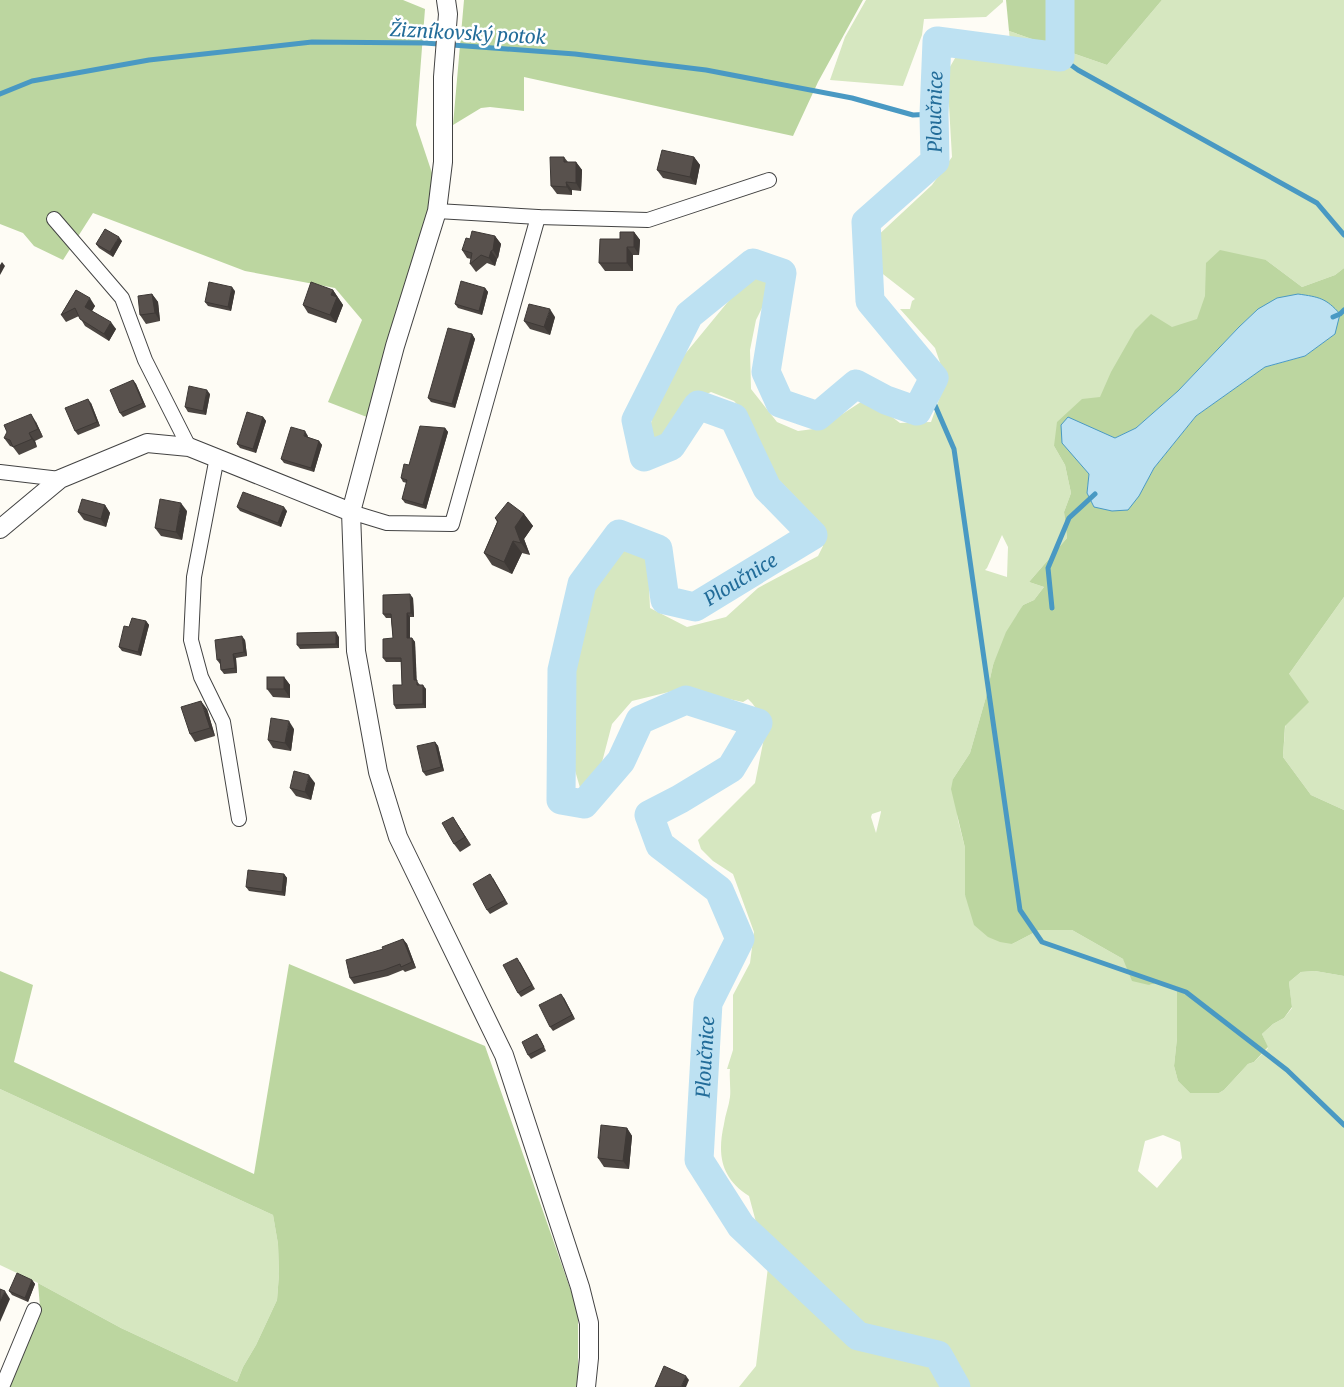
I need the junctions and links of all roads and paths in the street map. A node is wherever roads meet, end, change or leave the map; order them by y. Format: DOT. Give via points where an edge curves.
graph roads {
  1 [pos="446,0"];
  2 [pos="768,180"];
  3 [pos="437,212"];
  4 [pos="538,217"];
  5 [pos="54,220"];
  6 [pos="189,447"];
  7 [pos="216,457"];
  8 [pos="0,472"];
  9 [pos="60,479"];
  10 [pos="351,512"];
  11 [pos="0,529"];
  12 [pos="239,820"];
  13 [pos="34,1310"];
  14 [pos="2,1387"];
  15 [pos="586,1387"];
  1 -- 3 [label="street" via="443,162"];
  2 -- 4 [label="street" via="648,220"];
  3 -- 4 [label="street"];
  3 -- 10 [label="street" via="395,346"];
  4 -- 10 [label="street" via="452,524 387,523"];
  5 -- 6 [label="street" via="122,298 144,360"];
  6 -- 7 [label="street"];
  6 -- 9 [label="street" via="147,443"];
  7 -- 10 [label="street"];
  7 -- 12 [label="street" via="194,577 191,640 201,677 224,722"];
  8 -- 9 [label="street"];
  9 -- 11 [label="street"];
  10 -- 15 [label="street" via="356,651 378,772 398,837 504,1055 589,1323"];
  13 -- 14 [label="street"];
}
